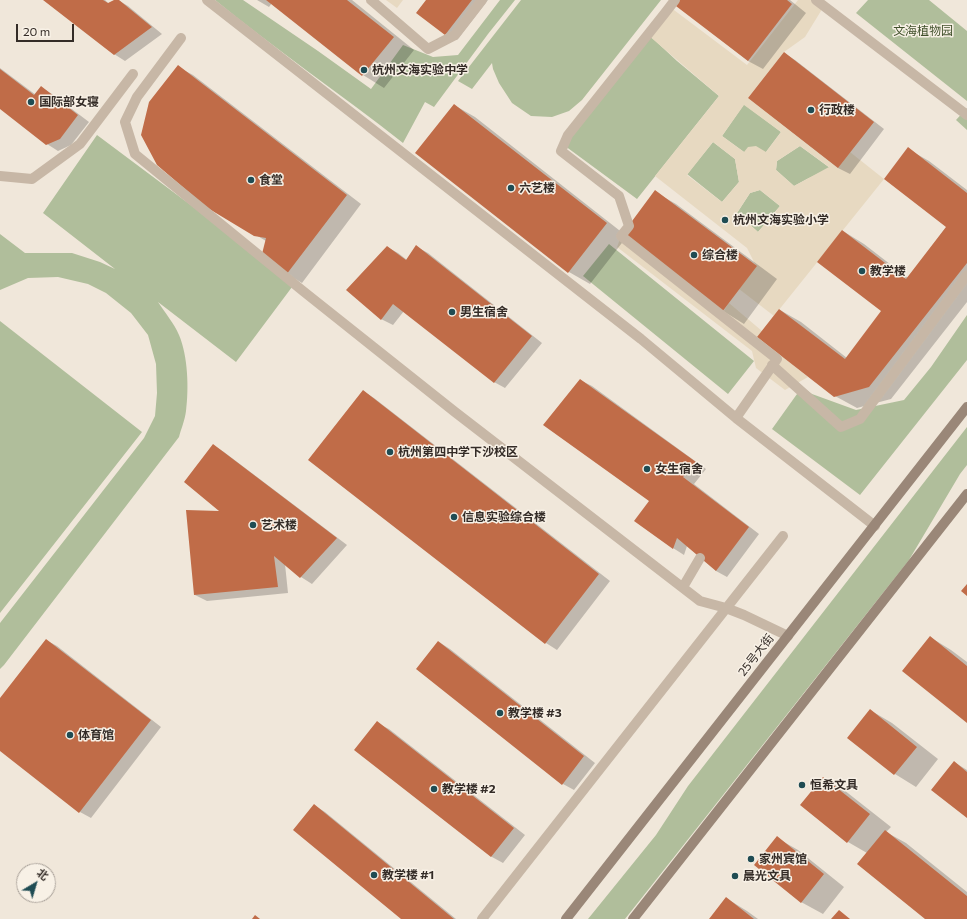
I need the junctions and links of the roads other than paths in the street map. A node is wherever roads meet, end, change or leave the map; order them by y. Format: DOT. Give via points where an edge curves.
graph roads {
  1 [pos="208,0"];
  2 [pos="371,0"];
  3 [pos="482,0"];
  4 [pos="675,0"];
  5 [pos="816,0"];
  6 [pos="182,38"];
  7 [pos="133,74"];
  8 [pos="967,115"];
  9 [pos="0,176"];
  10 [pos="967,275"];
  11 [pos="772,365"];
  12 [pos="967,407"];
  13 [pos="736,418"];
  14 [pos="967,494"];
  15 [pos="874,526"];
  16 [pos="783,536"];
  17 [pos="700,558"];
  18 [pos="683,587"];
  19 [pos="726,608"];
  20 [pos="788,636"];
  21 [pos="482,919"];
  22 [pos="566,919"];
  23 [pos="633,919"];
  1 -- 13 [label="street" via="641,339"];
  2 -- 3 [label="street" via="428,49 455,36"];
  4 -- 11 [label="street" via="568,135 561,151 619,196 629,226 621,236 777,358"];
  5 -- 8 [label="street"];
  6 -- 18 [label="street" via="137,97 124,122 135,154 455,412"];
  7 -- 9 [label="street" via="80,144 32,179"];
  10 -- 11 [label="street" via="860,419 842,427"];
  11 -- 13 [label="street"];
  12 -- 15 [label="main road, 25号大街"];
  13 -- 15 [label="street"];
  14 -- 23 [label="main road"];
  15 -- 20 [label="main road, 25号大街"];
  16 -- 19 [label="street"];
  17 -- 18 [label="street"];
  18 -- 19 [label="street" via="700,601"];
  19 -- 20 [label="street"];
  19 -- 21 [label="street"];
  20 -- 22 [label="main road, 25号大街"];
}
